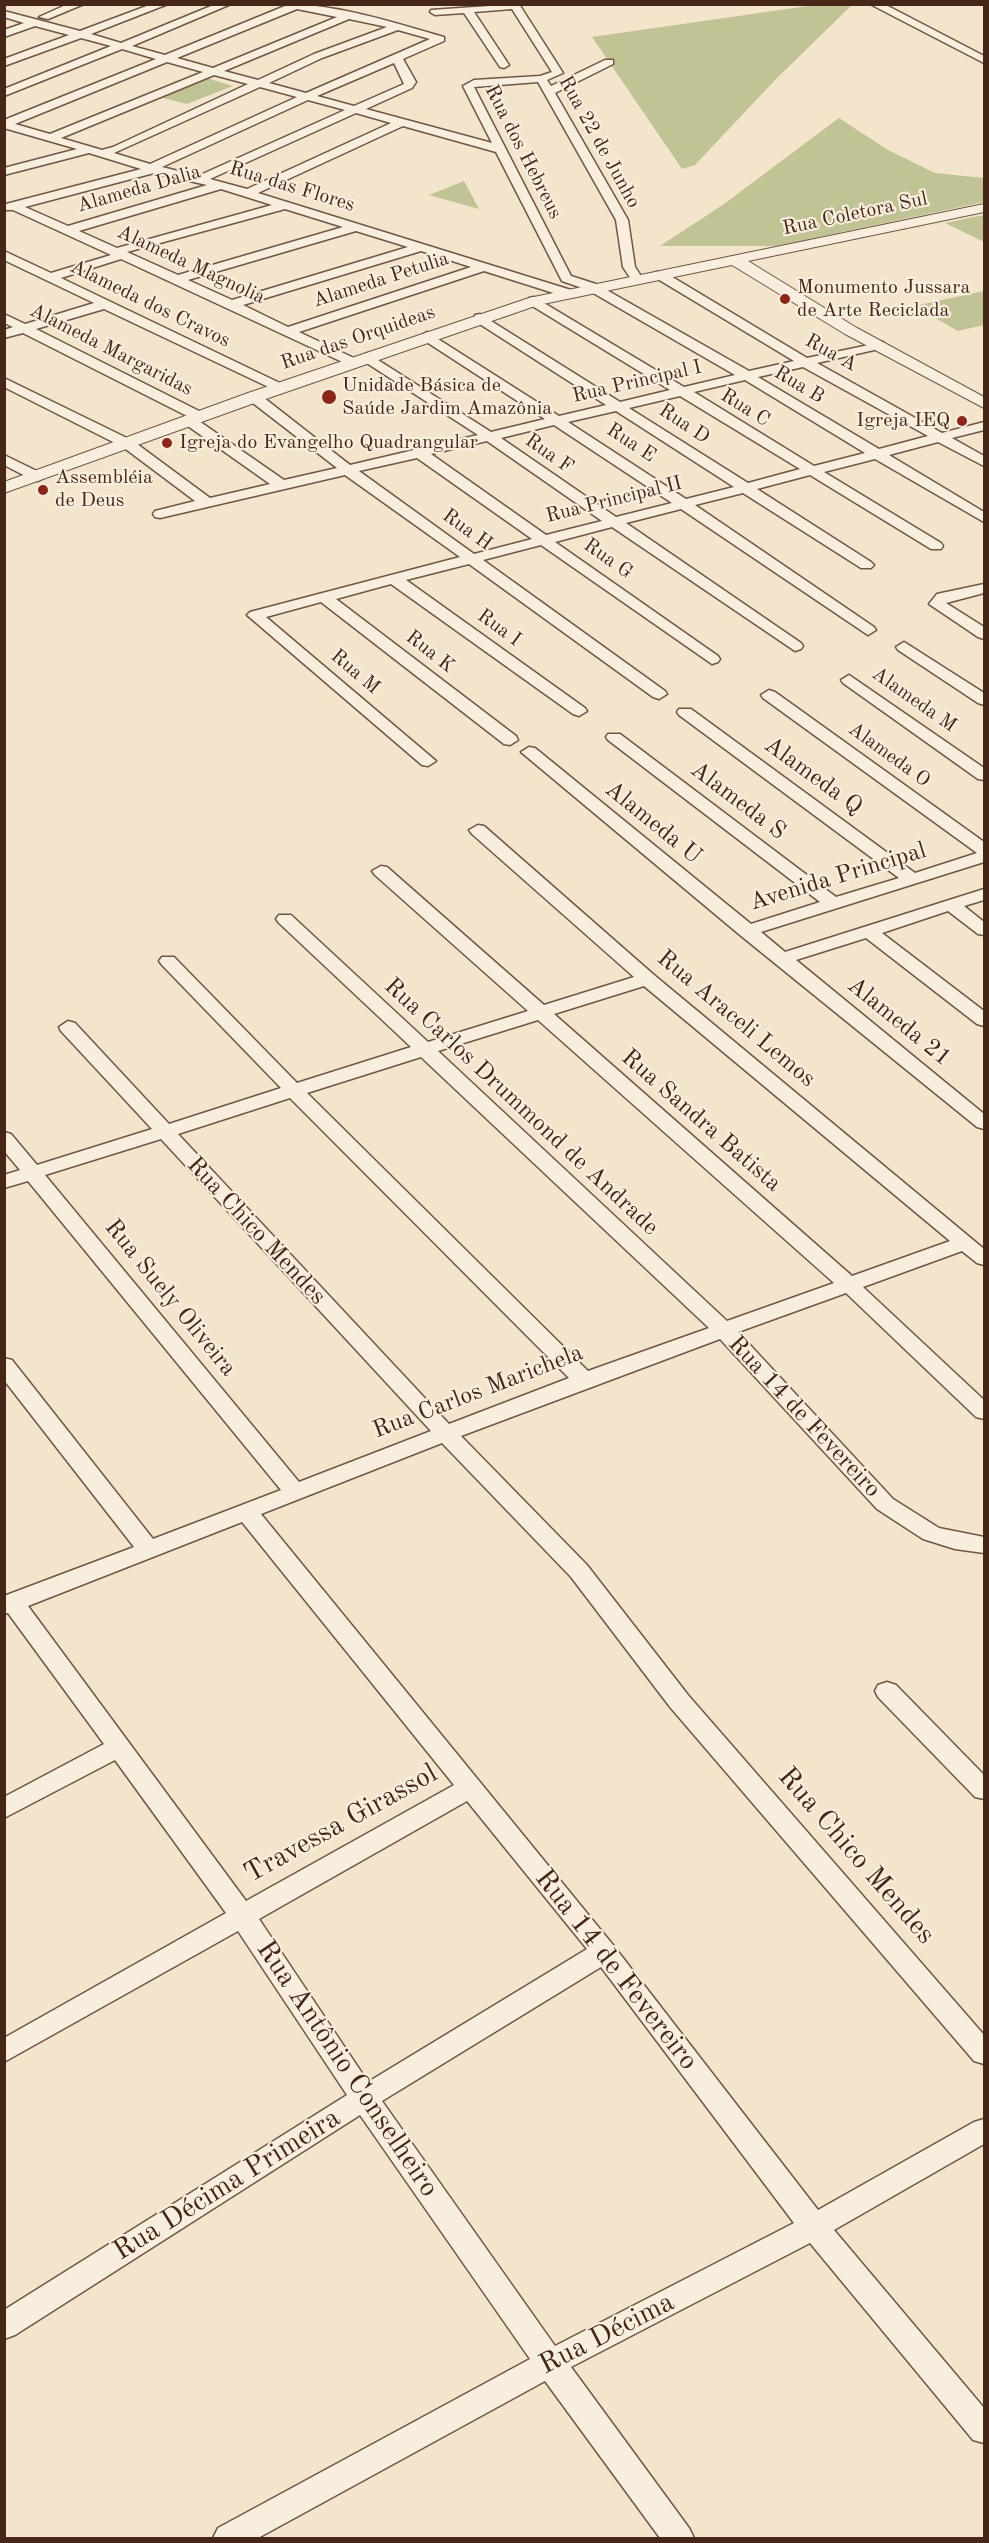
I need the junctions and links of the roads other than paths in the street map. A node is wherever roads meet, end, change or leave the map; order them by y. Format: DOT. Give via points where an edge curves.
graph roads {
  1 [pos="80,4"];
  2 [pos="163,4"];
  3 [pos="226,4"];
  4 [pos="875,4"];
  5 [pos="292,5"];
  6 [pos="514,5"];
  7 [pos="7,8"];
  8 [pos="467,9"];
  9 [pos="435,12"];
  10 [pos="348,16"];
  11 [pos="40,20"];
  12 [pos="398,27"];
  13 [pos="85,32"];
  14 [pos="4,34"];
  15 [pos="127,44"];
  16 [pos="169,55"];
  17 [pos="396,57"];
  18 [pos="984,60"];
  19 [pos="609,62"];
  20 [pos="4,63"];
  21 [pos="504,65"];
  22 [pos="218,69"];
  23 [pos="541,79"];
  24 [pos="265,82"];
  25 [pos="549,92"];
  26 [pos="4,93"];
  27 [pos="312,95"];
  28 [pos="359,108"];
  29 [pos="403,122"];
  30 [pos="4,124"];
  31 [pos="28,132"];
  32 [pos="4,138"];
  33 [pos="50,138"];
  34 [pos="498,145"];
  35 [pos="89,150"];
  36 [pos="102,153"];
  37 [pos="153,169"];
  38 [pos="4,172"];
  39 [pos="196,181"];
  40 [pos="221,185"];
  41 [pos="246,194"];
  42 [pos="285,205"];
  43 [pos="9,207"];
  44 [pos="984,208"];
  45 [pos="357,227"];
  46 [pos="68,230"];
  47 [pos="423,247"];
  48 [pos="119,254"];
  49 [pos="4,255"];
  50 [pos="735,260"];
  51 [pos="487,266"];
  52 [pos="660,275"];
  53 [pos="51,277"];
  54 [pos="637,279"];
  55 [pos="175,280"];
  56 [pos="592,287"];
  57 [pos="567,292"];
  58 [pos="534,301"];
  59 [pos="106,304"];
  60 [pos="231,304"];
  61 [pos="4,318"];
  62 [pos="480,318"];
  63 [pos="26,328"];
  64 [pos="288,331"];
  65 [pos="4,334"];
  66 [pos="427,336"];
  67 [pos="878,345"];
  68 [pos="367,357"];
  69 [pos="351,362"];
  70 [pos="805,362"];
  71 [pos="747,376"];
  72 [pos="4,382"];
  73 [pos="279,388"];
  74 [pos="680,392"];
  75 [pos="254,397"];
  76 [pos="984,403"];
  77 [pos="620,406"];
  78 [pos="195,419"];
  79 [pos="558,421"];
  80 [pos="984,426"];
  81 [pos="490,436"];
  82 [pos="942,437"];
  83 [pos="128,444"];
  84 [pos="420,453"];
  85 [pos="876,454"];
  86 [pos="4,459"];
  87 [pos="984,462"];
  88 [pos="348,470"];
  89 [pos="810,471"];
  90 [pos="38,477"];
  91 [pos="283,486"];
  92 [pos="4,488"];
  93 [pos="745,488"];
  94 [pos="207,503"];
  95 [pos="684,504"];
  96 [pos="160,514"];
  97 [pos="984,518"];
  98 [pos="611,522"];
  99 [pos="544,540"];
  100 [pos="936,546"];
  101 [pos="471,559"];
  102 [pos="866,565"];
  103 [pos="394,579"];
  104 [pos="984,589"];
  105 [pos="324,597"];
  106 [pos="255,615"];
  107 [pos="868,630"];
  108 [pos="984,634"];
  109 [pos="795,646"];
  110 [pos="904,647"];
  111 [pos="712,659"];
  112 [pos="849,680"];
  113 [pos="659,694"];
  114 [pos="769,695"];
  115 [pos="984,700"];
  116 [pos="579,711"];
  117 [pos="685,712"];
  118 [pos="614,737"];
  119 [pos="510,740"];
  120 [pos="529,752"];
  121 [pos="428,761"];
  122 [pos="984,775"];
  123 [pos="478,830"];
  124 [pos="984,850"];
  125 [pos="984,857"];
  126 [pos="381,871"];
  127 [pos="912,879"];
  128 [pos="984,894"];
  129 [pos="834,904"];
  130 [pos="951,905"];
  131 [pos="285,919"];
  132 [pos="984,930"];
  133 [pos="746,931"];
  134 [pos="869,931"];
  135 [pos="782,960"];
  136 [pos="168,961"];
  137 [pos="647,979"];
  138 [pos="540,1013"];
  139 [pos="984,1020"];
  140 [pos="68,1028"];
  141 [pos="422,1050"];
  142 [pos="294,1091"];
  143 [pos="984,1124"];
  144 [pos="164,1133"];
  145 [pos="4,1138"];
  146 [pos="33,1174"];
  147 [pos="4,1182"];
  148 [pos="965,1243"];
  149 [pos="984,1259"];
  150 [pos="848,1284"];
  151 [pos="724,1330"];
  152 [pos="4,1365"];
  153 [pos="584,1380"];
  154 [pos="984,1412"];
  155 [pos="445,1433"];
  156 [pos="294,1491"];
  157 [pos="246,1511"];
  158 [pos="984,1545"];
  159 [pos="148,1548"];
  160 [pos="9,1604"];
  161 [pos="887,1691"];
  162 [pos="119,1747"];
  163 [pos="471,1787"];
  164 [pos="984,1790"];
  165 [pos="4,1809"];
  166 [pos="242,1915"];
  167 [pos="604,1952"];
  168 [pos="4,2051"];
  169 [pos="984,2053"];
  170 [pos="364,2098"];
  171 [pos="984,2130"];
  172 [pos="814,2227"];
  173 [pos="4,2326"];
  174 [pos="550,2363"];
  175 [pos="984,2430"];
  176 [pos="229,2538"];
  177 [pos="678,2538"];
  1 -- 11 [label="street"];
  2 -- 13 [label="street"];
  3 -- 15 [label="street"];
  4 -- 18 [label="street"];
  5 -- 10 [label="street"];
  5 -- 16 [label="street"];
  6 -- 8 [label="street"];
  6 -- 23 [label="street, Rua 22 de Junho" via="558,73"];
  7 -- 11 [label="street"];
  8 -- 9 [label="street"];
  8 -- 21 [label="street"];
  10 -- 12 [label="street"];
  10 -- 22 [label="street"];
  11 -- 13 [label="street"];
  11 -- 14 [label="street"];
  12 -- 17 [label="street" via="440,39"];
  12 -- 24 [label="street" via="318,56"];
  13 -- 15 [label="street"];
  13 -- 20 [label="street"];
  15 -- 16 [label="street"];
  15 -- 26 [label="street"];
  16 -- 22 [label="street"];
  16 -- 30 [label="street"];
  17 -- 27 [label="street"];
  17 -- 28 [label="street" via="411,82"];
  19 -- 25 [label="street"];
  22 -- 24 [label="street"];
  22 -- 33 [label="street"];
  23 -- 25 [label="street, Rua 22 de Junho"];
  23 -- 34 [label="street, Rua dos Hebreus" via="468,86"];
  24 -- 27 [label="street"];
  24 -- 36 [label="street"];
  25 -- 54 [label="street, Rua 22 de Junho" via="622,220 630,267"];
  27 -- 28 [label="street"];
  27 -- 37 [label="street"];
  28 -- 29 [label="street"];
  28 -- 34 [label="street"];
  28 -- 39 [label="street"];
  29 -- 34 [label="street"];
  29 -- 41 [label="street"];
  30 -- 31 [label="street, Rua das Flores"];
  31 -- 32 [label="street"];
  31 -- 33 [label="street, Rua das Flores"];
  33 -- 35 [label="street, Rua das Flores"];
  34 -- 56 [label="street, Rua dos Hebreus" via="566,278"];
  35 -- 36 [label="street, Rua das Flores"];
  35 -- 38 [label="street"];
  36 -- 37 [label="street, Rua das Flores"];
  37 -- 39 [label="street, Rua das Flores"];
  37 -- 43 [label="street"];
  39 -- 40 [label="street, Rua das Flores"];
  40 -- 41 [label="street, Rua das Flores"];
  40 -- 46 [label="street, Alameda Dalia"];
  41 -- 42 [label="street, Rua das Flores"];
  42 -- 45 [label="street, Rua das Flores"];
  42 -- 48 [label="street"];
  43 -- 46 [label="street, Alameda Magnolia"];
  44 -- 50 [label="street, Rua Coletora Sul"];
  45 -- 47 [label="street, Rua das Flores"];
  45 -- 55 [label="street"];
  46 -- 48 [label="street, Alameda Magnolia"];
  47 -- 51 [label="street, Rua das Flores"];
  47 -- 60 [label="street"];
  48 -- 53 [label="street"];
  48 -- 55 [label="street, Alameda Magnolia"];
  49 -- 53 [label="street, Alameda dos Cravos"];
  50 -- 52 [label="street, Rua das Orquideas"];
  50 -- 67 [label="street"];
  51 -- 57 [label="street, Rua das Flores"];
  51 -- 64 [label="street, Alameda Petulia"];
  52 -- 54 [label="street, Rua das Orquideas"];
  52 -- 70 [label="street, Rua A"];
  53 -- 59 [label="street, Alameda dos Cravos"];
  54 -- 56 [label="street, Rua das Orquideas"];
  55 -- 60 [label="street, Alameda Magnolia"];
  56 -- 57 [label="street, Rua das Orquideas"];
  56 -- 71 [label="street, Rua B"];
  57 -- 58 [label="street, Rua das Orquideas"];
  58 -- 62 [label="street, Rua das Orquideas"];
  58 -- 74 [label="street, Rua C"];
  59 -- 63 [label="street"];
  59 -- 73 [label="street, Alameda dos Cravos"];
  60 -- 64 [label="street, Alameda Magnolia"];
  61 -- 63 [label="street, Alameda Margaridas"];
  62 -- 66 [label="street, Rua das Orquideas"];
  62 -- 77 [label="street, Rua D"];
  63 -- 65 [label="street"];
  63 -- 78 [label="street, Alameda Margaridas"];
  64 -- 69 [label="street, Alameda Magnolia"];
  66 -- 68 [label="street, Rua das Orquideas"];
  66 -- 79 [label="street, Rua E"];
  67 -- 70 [label="street, Rua Principal I"];
  67 -- 76 [label="street"];
  68 -- 69 [label="street, Rua das Orquideas"];
  68 -- 81 [label="street, Rua F"];
  69 -- 73 [label="street, Rua das Orquideas"];
  70 -- 71 [label="street, Rua Principal I"];
  70 -- 82 [label="street, Rua A"];
  71 -- 74 [label="street, Rua Principal I"];
  71 -- 85 [label="street, Rua B"];
  72 -- 83 [label="street"];
  73 -- 75 [label="street, Rua das Orquideas"];
  74 -- 77 [label="street, Rua Principal I"];
  74 -- 89 [label="street, Rua C"];
  75 -- 78 [label="street, Rua das Orquideas"];
  75 -- 88 [label="street, Rua H"];
  77 -- 79 [label="street, Rua Principal I"];
  77 -- 93 [label="street, Rua D"];
  78 -- 83 [label="street, Rua das Orquideas"];
  78 -- 91 [label="street, Alameda Margaridas"];
  79 -- 81 [label="street, Rua Principal I"];
  79 -- 95 [label="street, Rua E"];
  80 -- 82 [label="street, Rua Principal II"];
  81 -- 84 [label="street, Rua Principal I"];
  81 -- 98 [label="street, Rua F"];
  82 -- 85 [label="street, Rua Principal II"];
  82 -- 87 [label="street, Rua A"];
  83 -- 90 [label="street, Rua das Orquideas"];
  83 -- 94 [label="street"];
  84 -- 88 [label="street, Rua Principal I"];
  84 -- 99 [label="street, Rua G"];
  85 -- 89 [label="street, Rua Principal II"];
  85 -- 97 [label="street, Rua B"];
  86 -- 90 [label="street"];
  88 -- 91 [label="street, Rua Principal I"];
  88 -- 101 [label="street, Rua H"];
  89 -- 93 [label="street, Rua Principal II"];
  89 -- 100 [label="street, Rua C"];
  90 -- 92 [label="street, Rua das Orquideas"];
  91 -- 94 [label="street, Rua Principal I"];
  93 -- 95 [label="street, Rua Principal II"];
  93 -- 102 [label="street, Rua D"];
  94 -- 96 [label="street, Rua Principal I"];
  95 -- 98 [label="street, Rua Principal II"];
  95 -- 107 [label="street, Rua E"];
  98 -- 99 [label="street, Rua Principal II"];
  98 -- 109 [label="street, Rua F"];
  99 -- 101 [label="street, Rua Principal II"];
  99 -- 111 [label="street, Rua G"];
  101 -- 103 [label="street, Rua Principal II"];
  101 -- 113 [label="street, Rua H"];
  103 -- 105 [label="street, Rua Principal II"];
  103 -- 116 [label="street, Rua I"];
  104 -- 108 [label="street" via="942,597 937,604"];
  105 -- 106 [label="street, Rua Principal II"];
  105 -- 119 [label="street, Rua K"];
  106 -- 121 [label="street, Rua M"];
  110 -- 115 [label="street"];
  112 -- 122 [label="street, Alameda M"];
  114 -- 124 [label="street, Alameda O"];
  117 -- 127 [label="street, Alameda Q"];
  118 -- 129 [label="street, Alameda S"];
  120 -- 133 [label="street, Alameda U"];
  123 -- 137 [label="street, Rua Araceli Lemos"];
  125 -- 127 [label="street, Avenida Principal"];
  126 -- 138 [label="street, Rua Sandra Batista"];
  127 -- 129 [label="street, Avenida Principal"];
  128 -- 130 [label="street"];
  129 -- 133 [label="street, Avenida Principal"];
  130 -- 132 [label="street"];
  130 -- 134 [label="street"];
  131 -- 141 [label="street, Rua Carlos Drummond de Andrade"];
  133 -- 135 [label="street, Avenida Principal"];
  134 -- 135 [label="street"];
  134 -- 139 [label="street"];
  135 -- 143 [label="street, Alameda 21"];
  136 -- 142 [label="street"];
  137 -- 138 [label="street"];
  137 -- 148 [label="street, Rua Araceli Lemos"];
  138 -- 141 [label="street"];
  138 -- 150 [label="street, Rua Sandra Batista"];
  140 -- 144 [label="street, Rua Chico Mendes"];
  141 -- 142 [label="street"];
  141 -- 151 [label="street, Rua Carlos Drummond de Andrade"];
  142 -- 144 [label="street"];
  142 -- 153 [label="street"];
  144 -- 146 [label="street"];
  144 -- 155 [label="street, Rua Chico Mendes"];
  145 -- 146 [label="street, Rua Suely Oliveira"];
  146 -- 147 [label="street"];
  146 -- 156 [label="street, Rua Suely Oliveira"];
  148 -- 149 [label="street, Rua Araceli Lemos"];
  148 -- 150 [label="street, Rua Carlos Marichela"];
  150 -- 151 [label="street, Rua Carlos Marichela"];
  150 -- 154 [label="street, Rua Sandra Batista"];
  151 -- 153 [label="street, Rua Carlos Marichela"];
  151 -- 158 [label="street, Rua 14 de Fevereiro" via="885,1504 912,1526 953,1542"];
  152 -- 159 [label="street"];
  153 -- 155 [label="street, Rua Carlos Marichela"];
  155 -- 156 [label="street, Rua Carlos Marichela"];
  155 -- 169 [label="street, Rua Chico Mendes" via="579,1571 679,1701"];
  156 -- 157 [label="street, Rua Carlos Marichela"];
  157 -- 159 [label="street, Rua Carlos Marichela"];
  157 -- 163 [label="street, Rua 14 de Fevereiro"];
  159 -- 160 [label="street, Rua Carlos Marichela"];
  160 -- 162 [label="street, Rua Antônio Conselheiro"];
  161 -- 164 [label="street"];
  162 -- 165 [label="street"];
  162 -- 166 [label="street, Rua Antônio Conselheiro"];
  163 -- 166 [label="street, Travessa Girassol"];
  163 -- 167 [label="street, Rua 14 de Fevereiro"];
  166 -- 168 [label="street, Travessa Girassol"];
  166 -- 170 [label="street, Rua Antônio Conselheiro"];
  167 -- 170 [label="street, Rua Décima Primeira"];
  167 -- 172 [label="street, Rua 14 de Fevereiro"];
  170 -- 173 [label="street, Rua Décima Primeira"];
  170 -- 174 [label="street, Rua Antônio Conselheiro"];
  171 -- 172 [label="street, Rua Décima"];
  172 -- 174 [label="street, Rua Décima"];
  172 -- 175 [label="street, Rua 14 de Fevereiro"];
  174 -- 176 [label="street, Rua Décima"];
  174 -- 177 [label="street, Rua Antônio Conselheiro"];
}
